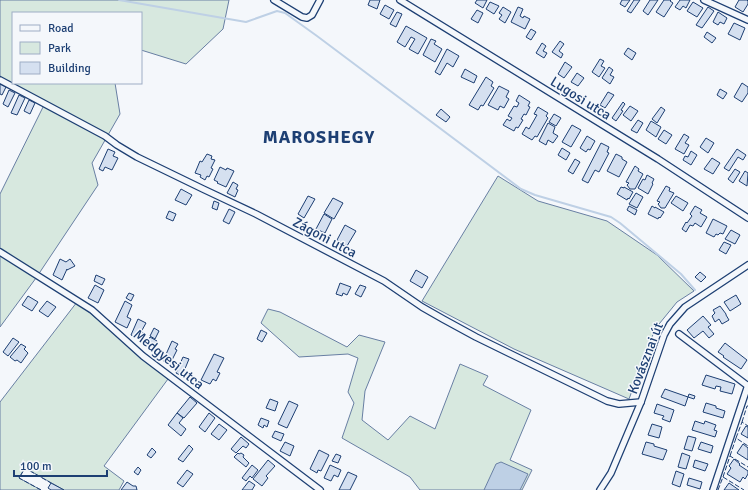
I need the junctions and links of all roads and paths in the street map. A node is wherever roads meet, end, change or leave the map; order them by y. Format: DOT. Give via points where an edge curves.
graph roads {
  1 [pos="274,0"];
  2 [pos="320,0"];
  3 [pos="400,0"];
  4 [pos="704,0"];
  5 [pos="748,20"];
  6 [pos="0,80"];
  7 [pos="748,218"];
  8 [pos="0,252"];
  9 [pos="748,265"];
  10 [pos="679,334"];
  11 [pos="748,385"];
  12 [pos="641,402"];
  13 [pos="320,490"];
  14 [pos="600,490"];
  15 [pos="713,490"];
  1 -- 2 [label="street" via="307,18 312,15"];
  3 -- 7 [label="street, Lugosi utca" via="658,159"];
  4 -- 5 [label="street"];
  6 -- 12 [label="street, Zágoni utca" via="106,136 137,157 256,214 384,281 422,307 476,337 607,401 619,404"];
  8 -- 13 [label="street, Medgyesi utca" via="92,310 143,356"];
  9 -- 12 [label="street, Kovásznai út" via="685,307 676,316 664,335"];
  10 -- 11 [label="street"];
  11 -- 15 [label="street"];
  12 -- 14 [label="street, Kovásznai út"];
}
